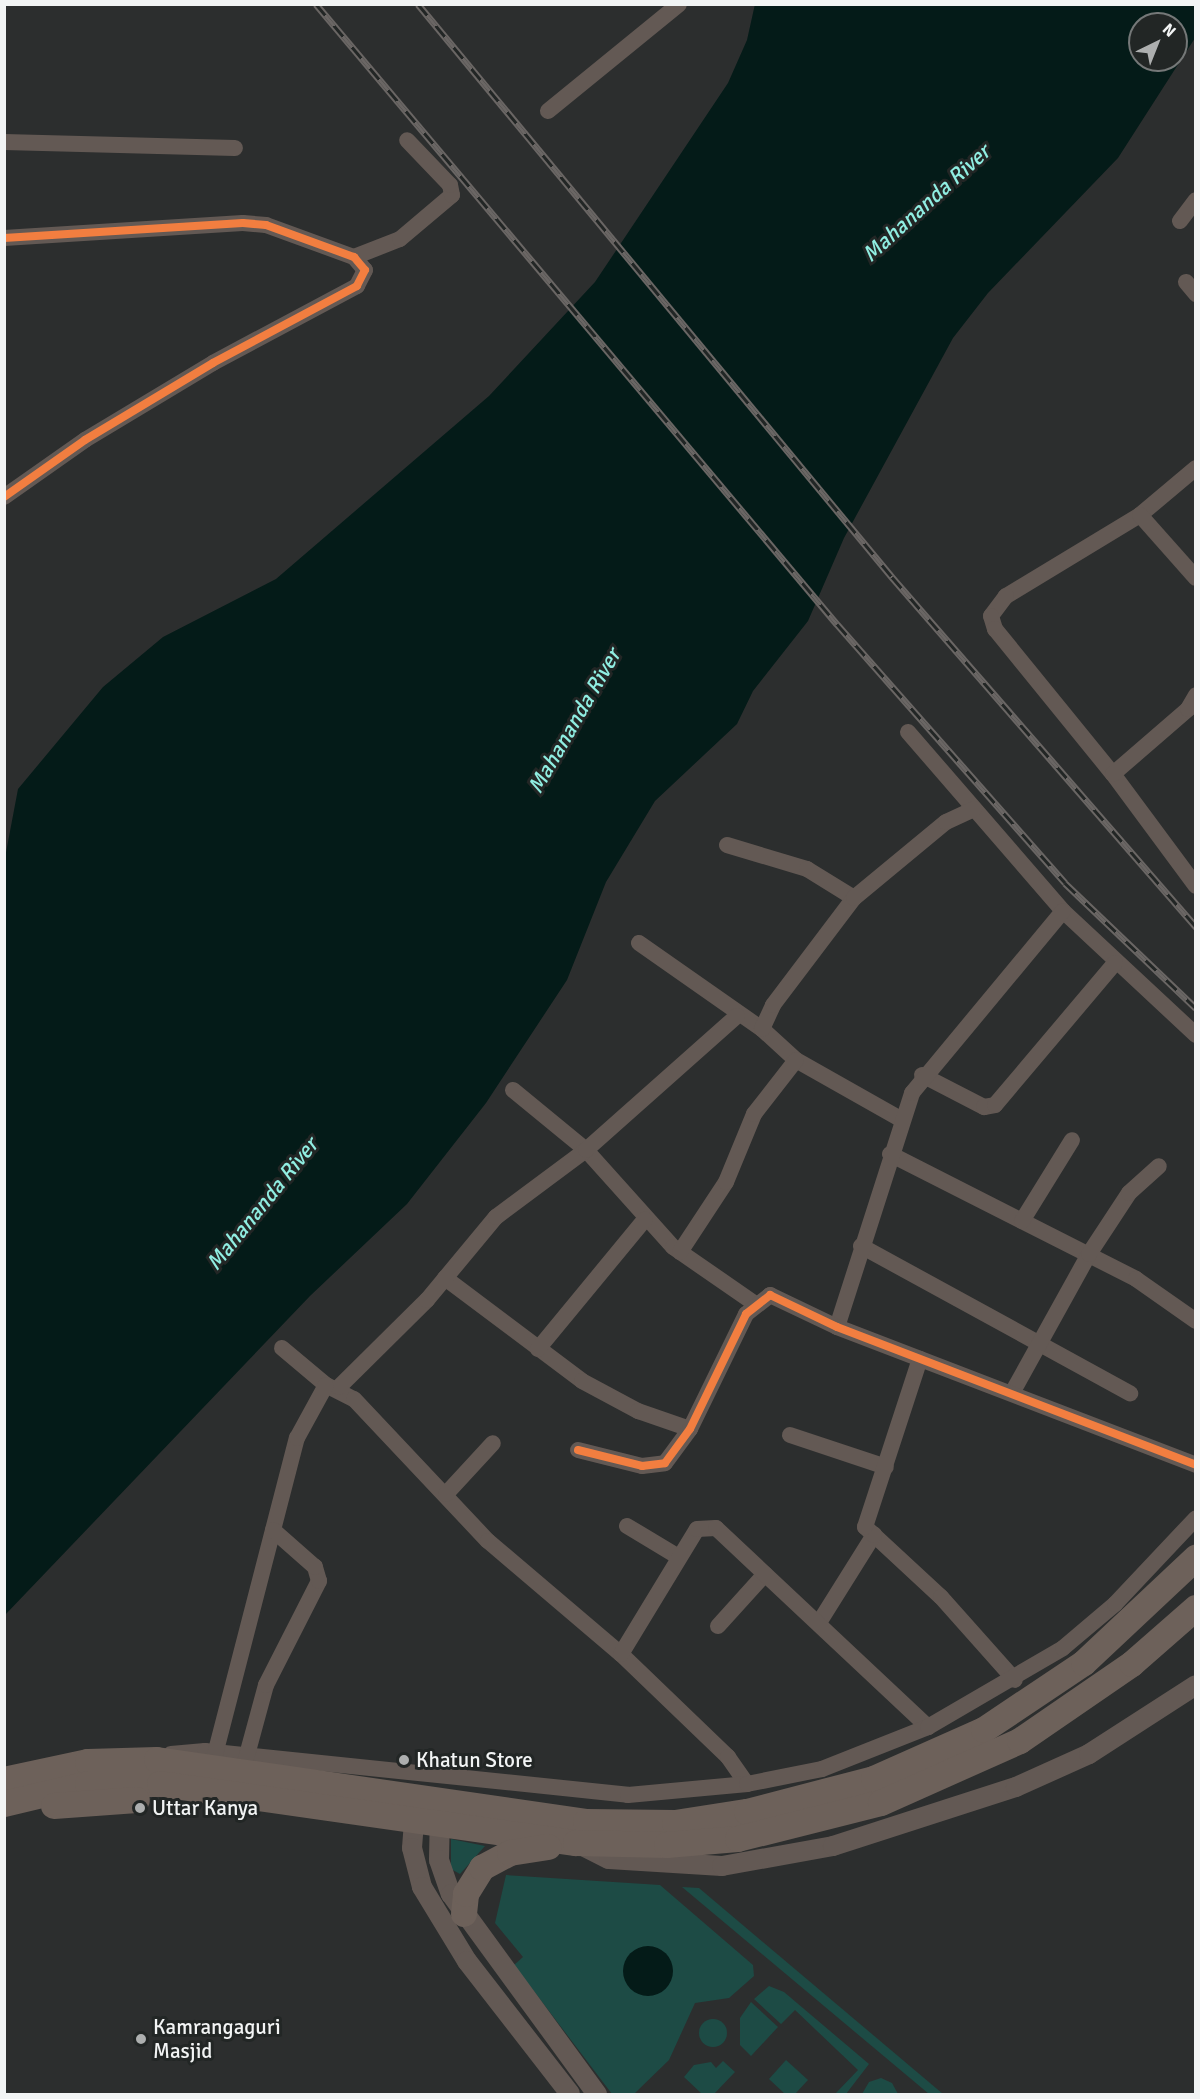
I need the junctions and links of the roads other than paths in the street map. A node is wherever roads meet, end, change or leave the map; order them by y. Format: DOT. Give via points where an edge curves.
graph roads {
  1 [pos="679,4"];
  2 [pos="548,111"];
  3 [pos="407,141"];
  4 [pos="4,142"];
  5 [pos="236,148"];
  6 [pos="1196,200"];
  7 [pos="1180,221"];
  8 [pos="4,238"];
  9 [pos="354,256"];
  10 [pos="1196,468"];
  11 [pos="4,497"];
  12 [pos="1140,515"];
  13 [pos="1196,578"];
  14 [pos="1196,695"];
  15 [pos="908,732"];
  16 [pos="1113,774"];
  17 [pos="974,809"];
  18 [pos="727,845"];
  19 [pos="1196,886"];
  20 [pos="854,898"];
  21 [pos="1063,912"];
  22 [pos="639,943"];
  23 [pos="1115,963"];
  24 [pos="737,1016"];
  25 [pos="762,1029"];
  26 [pos="1196,1035"];
  27 [pos="796,1060"];
  28 [pos="922,1075"];
  29 [pos="513,1090"];
  30 [pos="902,1120"];
  31 [pos="1072,1140"];
  32 [pos="586,1150"];
  33 [pos="890,1154"];
  34 [pos="1159,1166"];
  35 [pos="645,1219"];
  36 [pos="1022,1221"];
  37 [pos="861,1246"];
  38 [pos="680,1252"];
  39 [pos="1089,1254"];
  40 [pos="445,1278"];
  41 [pos="754,1303"];
  42 [pos="1196,1321"];
  43 [pos="837,1327"];
  44 [pos="1038,1344"];
  45 [pos="282,1348"];
  46 [pos="538,1349"];
  47 [pos="920,1359"];
  48 [pos="332,1386"];
  49 [pos="1012,1393"];
  50 [pos="1130,1393"];
  51 [pos="690,1429"];
  52 [pos="790,1435"];
  53 [pos="493,1443"];
  54 [pos="578,1450"];
  55 [pos="1196,1465"];
  56 [pos="886,1467"];
  57 [pos="446,1494"];
  58 [pos="1196,1518"];
  59 [pos="627,1526"];
  60 [pos="273,1530"];
  61 [pos="874,1535"];
  62 [pos="677,1556"];
  63 [pos="1196,1558"];
  64 [pos="765,1574"];
  65 [pos="1196,1608"];
  66 [pos="820,1621"];
  67 [pos="718,1626"];
  68 [pos="621,1654"];
  69 [pos="1015,1680"];
  70 [pos="1196,1685"];
  71 [pos="928,1727"];
  72 [pos="214,1758"];
  73 [pos="245,1762"];
  74 [pos="4,1780"];
  75 [pos="747,1784"];
  76 [pos="281,1799"];
  77 [pos="4,1804"];
  78 [pos="427,1804"];
  79 [pos="4,1814"];
  80 [pos="576,1843"];
  81 [pos="464,1914"];
  82 [pos="486,1947"];
  83 [pos="467,1961"];
  84 [pos="570,2094"];
  85 [pos="597,2094"];
  1 -- 2 [label="street"];
  3 -- 9 [label="street" via="450,185 452,195 400,239"];
  4 -- 5 [label="street"];
  6 -- 7 [label="street"];
  8 -- 9 [label="street" via="243,223 266,225"];
  9 -- 11 [label="street" via="364,270 357,286 194,375"];
  10 -- 12 [label="street"];
  12 -- 13 [label="street"];
  12 -- 16 [label="street" via="1006,596 992,616 995,629"];
  14 -- 16 [label="street" via="1188,709"];
  15 -- 17 [label="street"];
  16 -- 19 [label="street"];
  17 -- 20 [label="street" via="946,822"];
  17 -- 21 [label="street"];
  18 -- 20 [label="street" via="807,869"];
  20 -- 25 [label="street" via="773,1005"];
  21 -- 23 [label="street"];
  21 -- 28 [label="street"];
  22 -- 24 [label="street"];
  23 -- 26 [label="street"];
  23 -- 28 [label="street" via="995,1105 984,1107"];
  24 -- 25 [label="street"];
  24 -- 32 [label="street"];
  25 -- 27 [label="street"];
  27 -- 30 [label="street"];
  27 -- 38 [label="street" via="754,1114 726,1182"];
  28 -- 30 [label="street"];
  29 -- 32 [label="street"];
  30 -- 33 [label="street"];
  31 -- 36 [label="street"];
  32 -- 35 [label="street"];
  32 -- 40 [label="street" via="496,1217"];
  33 -- 36 [label="street"];
  33 -- 37 [label="street"];
  34 -- 39 [label="street" via="1129,1193"];
  35 -- 38 [label="street"];
  35 -- 46 [label="street"];
  36 -- 39 [label="street"];
  37 -- 43 [label="street"];
  37 -- 44 [label="street"];
  38 -- 41 [label="street"];
  39 -- 42 [label="street" via="1173,1302"];
  39 -- 44 [label="street"];
  40 -- 46 [label="street"];
  40 -- 48 [label="street"];
  41 -- 43 [label="street" via="770,1295"];
  41 -- 51 [label="street"];
  43 -- 47 [label="street"];
  44 -- 49 [label="street"];
  44 -- 50 [label="street"];
  45 -- 48 [label="street"];
  46 -- 51 [label="street" via="638,1412"];
  47 -- 49 [label="street"];
  47 -- 56 [label="street"];
  48 -- 57 [label="street"];
  48 -- 60 [label="street" via="297,1438"];
  49 -- 55 [label="street"];
  51 -- 54 [label="street" via="675,1453 653,1466"];
  52 -- 56 [label="street"];
  53 -- 57 [label="street"];
  56 -- 61 [label="street" via="865,1527"];
  57 -- 68 [label="street" via="525,1577"];
  58 -- 69 [label="street" via="1088,1629"];
  59 -- 62 [label="street"];
  60 -- 72 [label="street"];
  60 -- 73 [label="street" via="315,1567 319,1581 266,1686"];
  61 -- 66 [label="street"];
  61 -- 69 [label="street" via="941,1597"];
  62 -- 64 [label="street" via="705,1526 716,1528"];
  62 -- 68 [label="street"];
  63 -- 78 [label="main road" via="1111,1641 1025,1705 943,1751 832,1792 747,1812 664,1823 586,1822"];
  64 -- 66 [label="street"];
  64 -- 67 [label="street"];
  65 -- 80 [label="main road" via="1132,1664 1050,1724 931,1785 842,1816 738,1839 667,1845"];
  66 -- 71 [label="street"];
  68 -- 75 [label="street" via="728,1757"];
  69 -- 71 [label="street"];
  70 -- 80 [label="street" via="1098,1749 1016,1787 833,1846 722,1866 658,1866 609,1859"];
  71 -- 75 [label="street" via="862,1757"];
  72 -- 73 [label="main road"];
  72 -- 74 [label="main road" via="111,1760"];
  73 -- 78 [label="main road"];
  75 -- 78 [label="street" via="628,1795"];
  76 -- 77 [label="main road" via="120,1783 61,1789"];
  76 -- 78 [label="main road"];
  76 -- 79 [label="main road" via="229,1805 126,1800"];
  78 -- 80 [label="main road"];
  78 -- 81 [label="street" via="442,1875"];
  78 -- 83 [label="street" via="415,1869"];
  80 -- 81 [label="main road" via="510,1853 491,1862 470,1885"];
  81 -- 82 [label="street"];
  82 -- 83 [label="street"];
  82 -- 85 [label="street"];
  83 -- 84 [label="street"];
}
